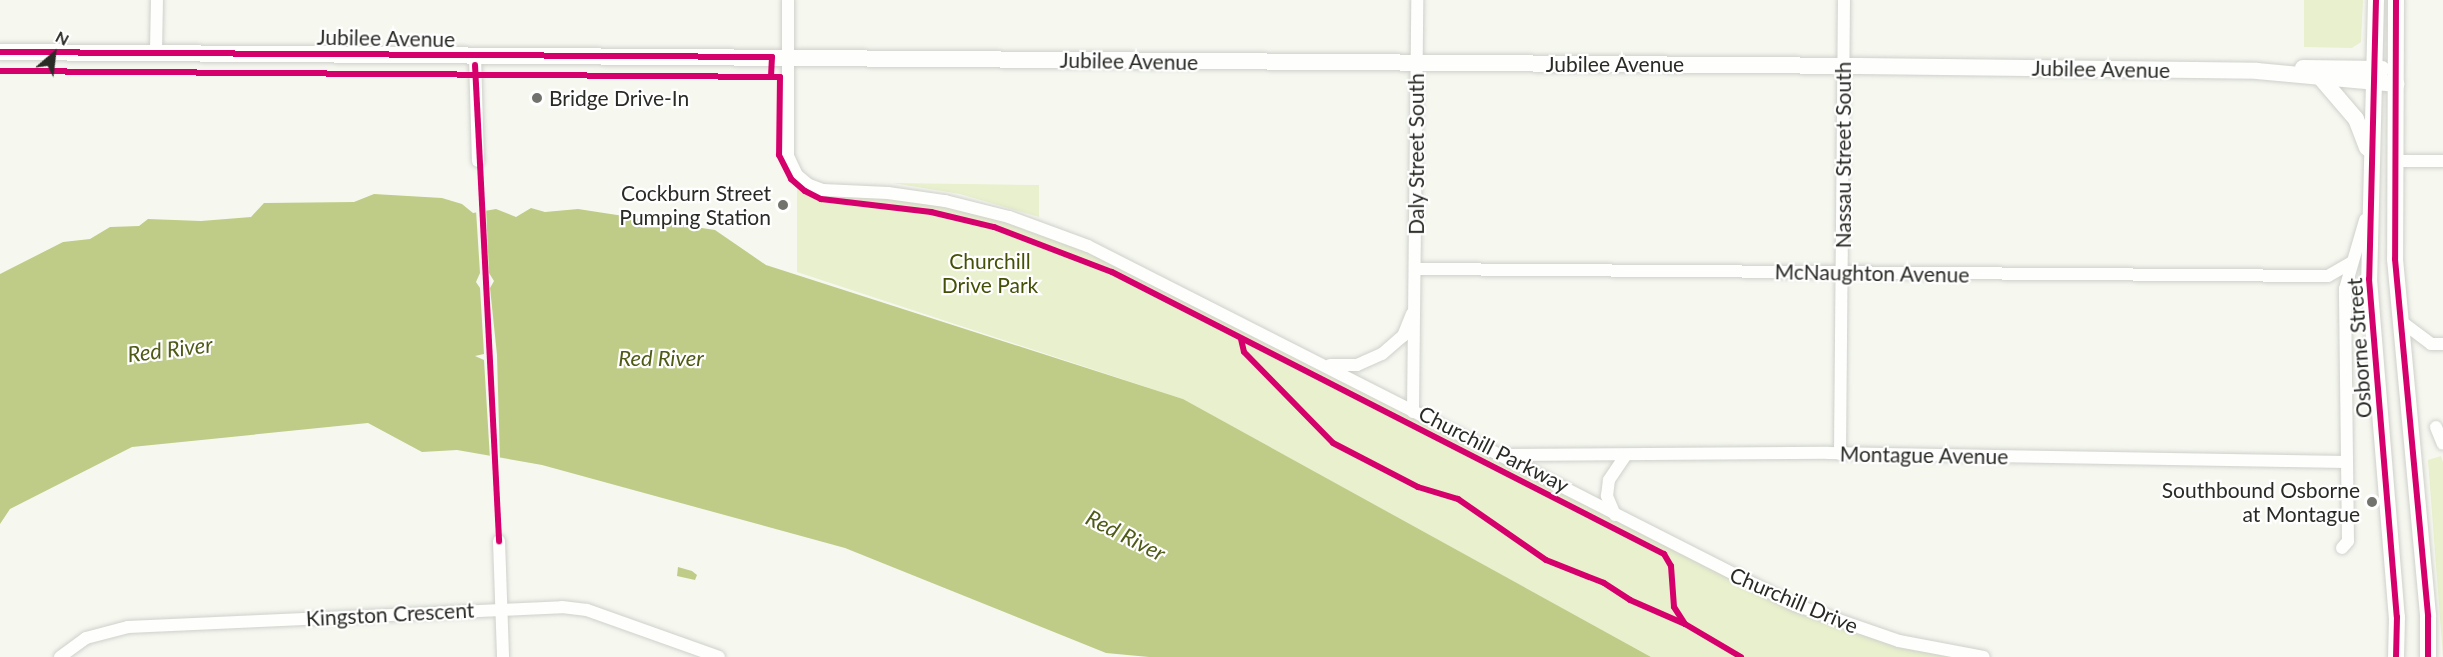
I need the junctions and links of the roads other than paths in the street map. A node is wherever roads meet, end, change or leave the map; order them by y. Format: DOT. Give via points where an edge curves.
graph roads {
  1 [pos="157,0"];
  2 [pos="788,0"];
  3 [pos="1417,0"];
  4 [pos="1844,0"];
  5 [pos="2376,0"];
  6 [pos="2396,0"];
  7 [pos="156,51"];
  8 [pos="0,52"];
  9 [pos="475,56"];
  10 [pos="788,57"];
  11 [pos="1417,63"];
  12 [pos="1844,66"];
  13 [pos="2258,71"];
  14 [pos="2372,76"];
  15 [pos="2320,77"];
  16 [pos="2396,77"];
  17 [pos="2370,155"];
  18 [pos="478,161"];
  19 [pos="2394,161"];
  20 [pos="2443,161"];
  21 [pos="2370,195"];
  22 [pos="2352,262"];
  23 [pos="1416,269"];
  24 [pos="1843,273"];
  25 [pos="2328,276"];
  26 [pos="2345,289"];
  27 [pos="1415,308"];
  28 [pos="2402,322"];
  29 [pos="2437,344"];
  30 [pos="1320,363"];
  31 [pos="1413,412"];
  32 [pos="2436,427"];
  33 [pos="2443,444"];
  34 [pos="1840,454"];
  35 [pos="1501,455"];
  36 [pos="1626,455"];
  37 [pos="2346,462"];
  38 [pos="1615,515"];
  39 [pos="500,541"];
  40 [pos="2342,548"];
  41 [pos="500,608"];
  42 [pos="60,657"];
  43 [pos="503,657"];
  44 [pos="719,657"];
  45 [pos="1984,657"];
  46 [pos="2396,657"];
  47 [pos="2428,657"];
  1 -- 7 [label="street"];
  2 -- 10 [label="street"];
  3 -- 11 [label="street, Daly Street South"];
  4 -- 12 [label="street, Nassau Street South"];
  5 -- 14 [label="main road, Osborne Street"];
  6 -- 16 [label="main road, Osborne Street"];
  7 -- 8 [label="main road, Jubilee Avenue"];
  7 -- 9 [label="main road, Jubilee Avenue"];
  9 -- 10 [label="main road, Jubilee Avenue"];
  9 -- 18 [label="street"];
  10 -- 11 [label="main road, Jubilee Avenue"];
  10 -- 30 [label="street, Churchill Drive" via="788,156 797,175 823,190 945,201 1047,230 1128,265"];
  11 -- 12 [label="main road, Jubilee Avenue"];
  11 -- 23 [label="street, Daly Street South"];
  12 -- 13 [label="main road, Jubilee Avenue"];
  12 -- 24 [label="street, Nassau Street South"];
  13 -- 14 [label="main road, Jubilee Avenue" via="2322,66"];
  13 -- 15 [label="main road, Jubilee Avenue"];
  14 -- 15 [label="main road, Jubilee Avenue"];
  14 -- 16 [label="main road, Jubilee Avenue"];
  14 -- 17 [label="main road, Osborne Street"];
  15 -- 17 [label="main road" via="2356,119"];
  16 -- 19 [label="main road, Osborne Street"];
  17 -- 21 [label="main road, Osborne Street"];
  19 -- 20 [label="street"];
  19 -- 28 [label="main road, Osborne Street" via="2395,259"];
  21 -- 22 [label="street, Osborne Street"];
  21 -- 46 [label="main road, Osborne Street" via="2369,279 2397,617"];
  22 -- 25 [label="street"];
  22 -- 26 [label="street, Osborne Street"];
  23 -- 24 [label="street, McNaughton Avenue"];
  23 -- 27 [label="street, Daly Street South"];
  24 -- 25 [label="street, McNaughton Avenue"];
  24 -- 34 [label="street, Nassau Street South"];
  25 -- 26 [label="street"];
  26 -- 37 [label="street, Osborne Street"];
  27 -- 30 [label="street, Daly Street South" via="1403,336 1382,354 1341,367"];
  27 -- 31 [label="street, Daly Street South"];
  28 -- 29 [label="street"];
  28 -- 47 [label="main road, Osborne Street" via="2428,616"];
  30 -- 31 [label="street, Churchill Drive"];
  31 -- 35 [label="street, Churchill Drive"];
  32 -- 33 [label="street"];
  34 -- 36 [label="street, Montague Avenue"];
  34 -- 37 [label="street, Montague Avenue"];
  35 -- 36 [label="street, Montague Avenue"];
  35 -- 38 [label="street, Churchill Drive"];
  36 -- 38 [label="street" via="1609,480 1608,496"];
  37 -- 40 [label="street, Osborne Street" via="2348,541"];
  38 -- 45 [label="street, Churchill Drive" via="1840,624 1899,641"];
  39 -- 41 [label="street"];
  41 -- 42 [label="street, Kingston Crescent" via="128,627 86,638"];
  41 -- 43 [label="street"];
  41 -- 44 [label="street, Kingston Crescent" via="586,610"];
}
